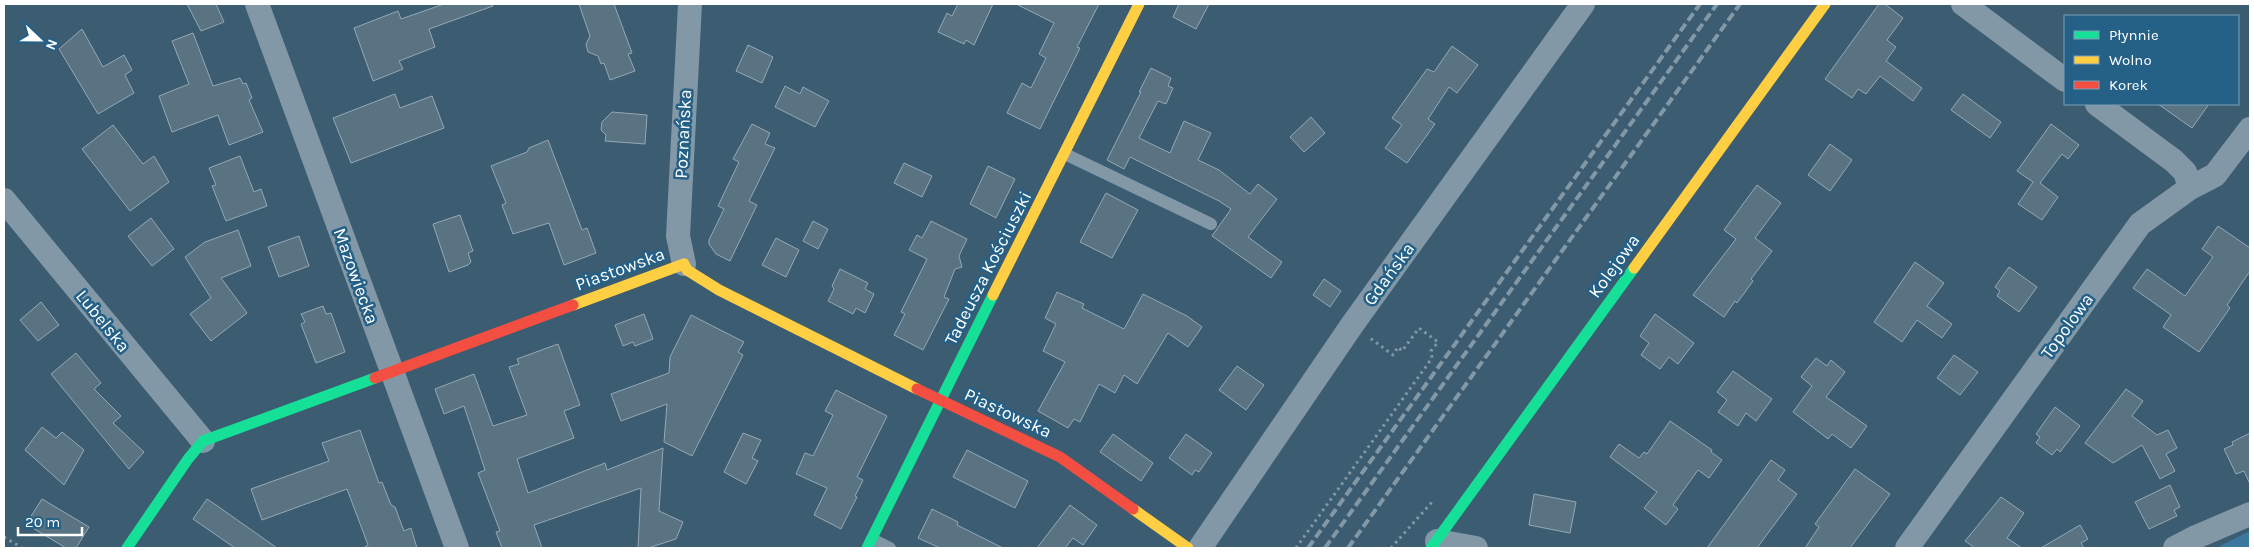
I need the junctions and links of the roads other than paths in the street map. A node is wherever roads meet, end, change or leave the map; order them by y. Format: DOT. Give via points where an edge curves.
graph roads {
  1 [pos="256,4"];
  2 [pos="690,4"];
  3 [pos="1140,4"];
  4 [pos="1583,4"];
  5 [pos="1825,4"];
  6 [pos="1963,4"];
  7 [pos="2064,79"];
  8 [pos="2098,105"];
  9 [pos="2250,129"];
  10 [pos="1065,154"];
  11 [pos="2190,188"];
  12 [pos="4,200"];
  13 [pos="1211,224"];
  14 [pos="684,264"];
  15 [pos="392,371"];
  16 [pos="941,401"];
  17 [pos="203,441"];
  18 [pos="2250,514"];
  19 [pos="870,544"];
  20 [pos="1434,544"];
  21 [pos="127,548"];
  22 [pos="457,548"];
  23 [pos="890,548"];
  24 [pos="1188,548"];
  25 [pos="1200,548"];
  26 [pos="1476,548"];
  27 [pos="1907,548"];
  28 [pos="2175,548"];
  1 -- 15 [label="street, Mazowiecka"];
  2 -- 14 [label="street, Poznańska" via="678,236"];
  3 -- 10 [label="street, Tadeusza Kościuszki"];
  4 -- 25 [label="street, Gdańska" via="1352,325"];
  5 -- 20 [label="street, Kolejowa"];
  6 -- 7 [label="street"];
  8 -- 11 [label="street" via="2174,161 2185,172"];
  9 -- 11 [label="street, Topolowa" via="2215,175"];
  10 -- 13 [label="lane"];
  10 -- 16 [label="street, Tadeusza Kościuszki"];
  11 -- 27 [label="street, Topolowa" via="2140,224"];
  12 -- 17 [label="street, Lubelska"];
  14 -- 15 [label="street, Piastowska"];
  14 -- 16 [label="street, Piastowska" via="687,270 719,290"];
  15 -- 17 [label="street, Piastowska"];
  15 -- 22 [label="street, Mazowiecka"];
  16 -- 19 [label="street, Tadeusza Kościuszki"];
  16 -- 24 [label="street, Piastowska" via="1060,457"];
  17 -- 21 [label="street"];
  18 -- 28 [label="street"];
  19 -- 23 [label="lane"];
  20 -- 26 [label="street"];
}
